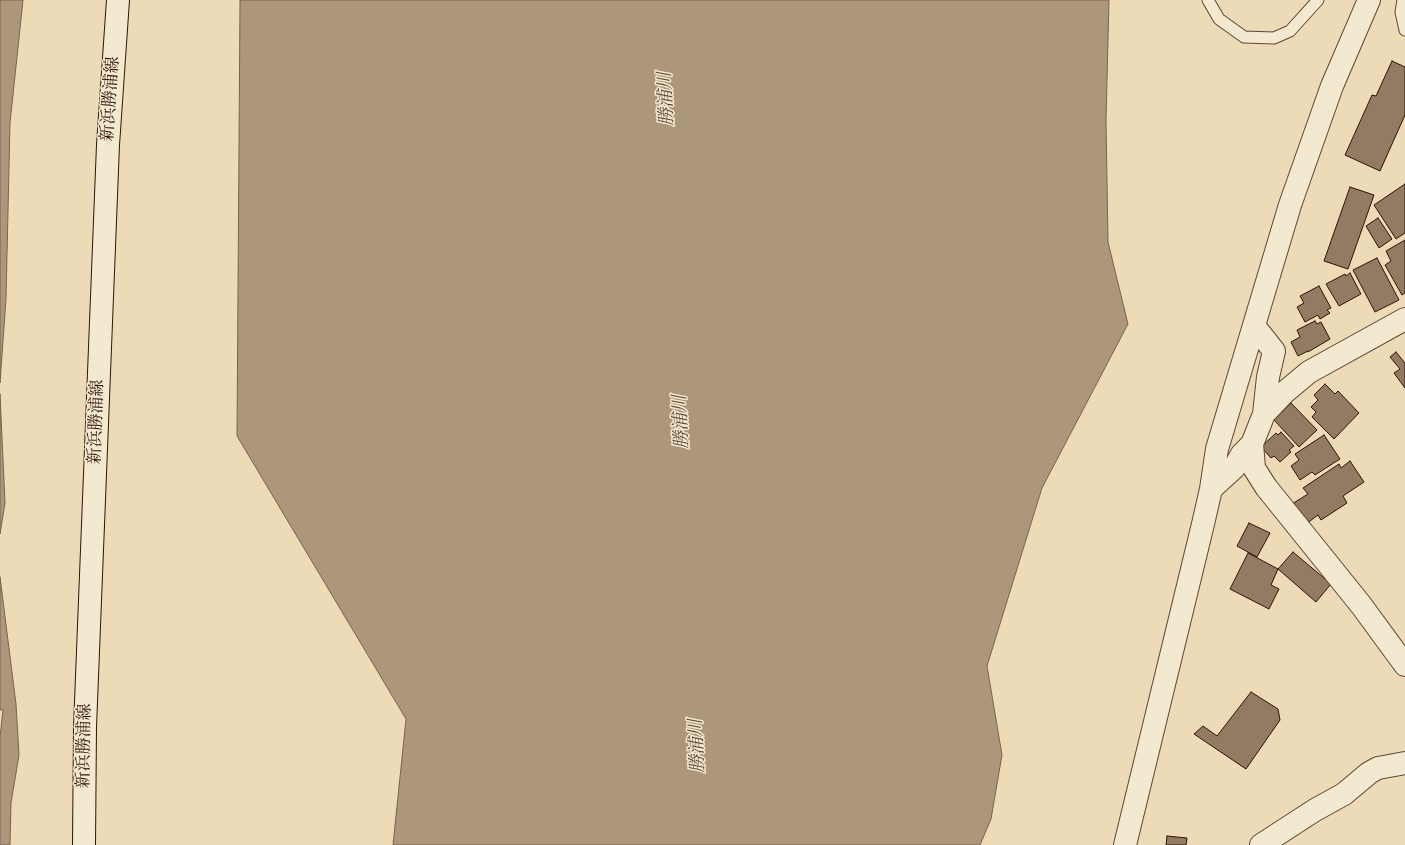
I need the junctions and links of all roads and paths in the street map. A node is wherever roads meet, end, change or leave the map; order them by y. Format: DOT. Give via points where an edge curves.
graph roads {
  1 [pos="118,0"];
  2 [pos="1208,0"];
  3 [pos="1318,0"];
  4 [pos="1369,0"];
  5 [pos="1403,0"];
  6 [pos="1405,30"];
  7 [pos="1405,319"];
  8 [pos="1255,327"];
  9 [pos="1264,414"];
  10 [pos="1252,444"];
  11 [pos="1211,489"];
  12 [pos="1405,665"];
  13 [pos="1405,763"];
  14 [pos="84,845"];
  15 [pos="1125,845"];
  16 [pos="1260,845"];
  1 -- 14 [label="street, 新浜勝浦線" via="108,145 85,727"];
  2 -- 3 [label="lane" via="1219,19 1244,37 1274,38 1290,31"];
  4 -- 8 [label="street" via="1332,86 1290,205"];
  5 -- 6 [label="lane" via="1401,12"];
  7 -- 9 [label="street" via="1309,372 1284,392"];
  8 -- 9 [label="street" via="1274,351"];
  8 -- 11 [label="street" via="1217,448"];
  9 -- 10 [label="street"];
  10 -- 11 [label="street" via="1234,468"];
  10 -- 12 [label="street" via="1254,468 1266,487 1352,593"];
  11 -- 15 [label="street"];
  13 -- 16 [label="street" via="1378,768 1369,773 1344,794"];
}
